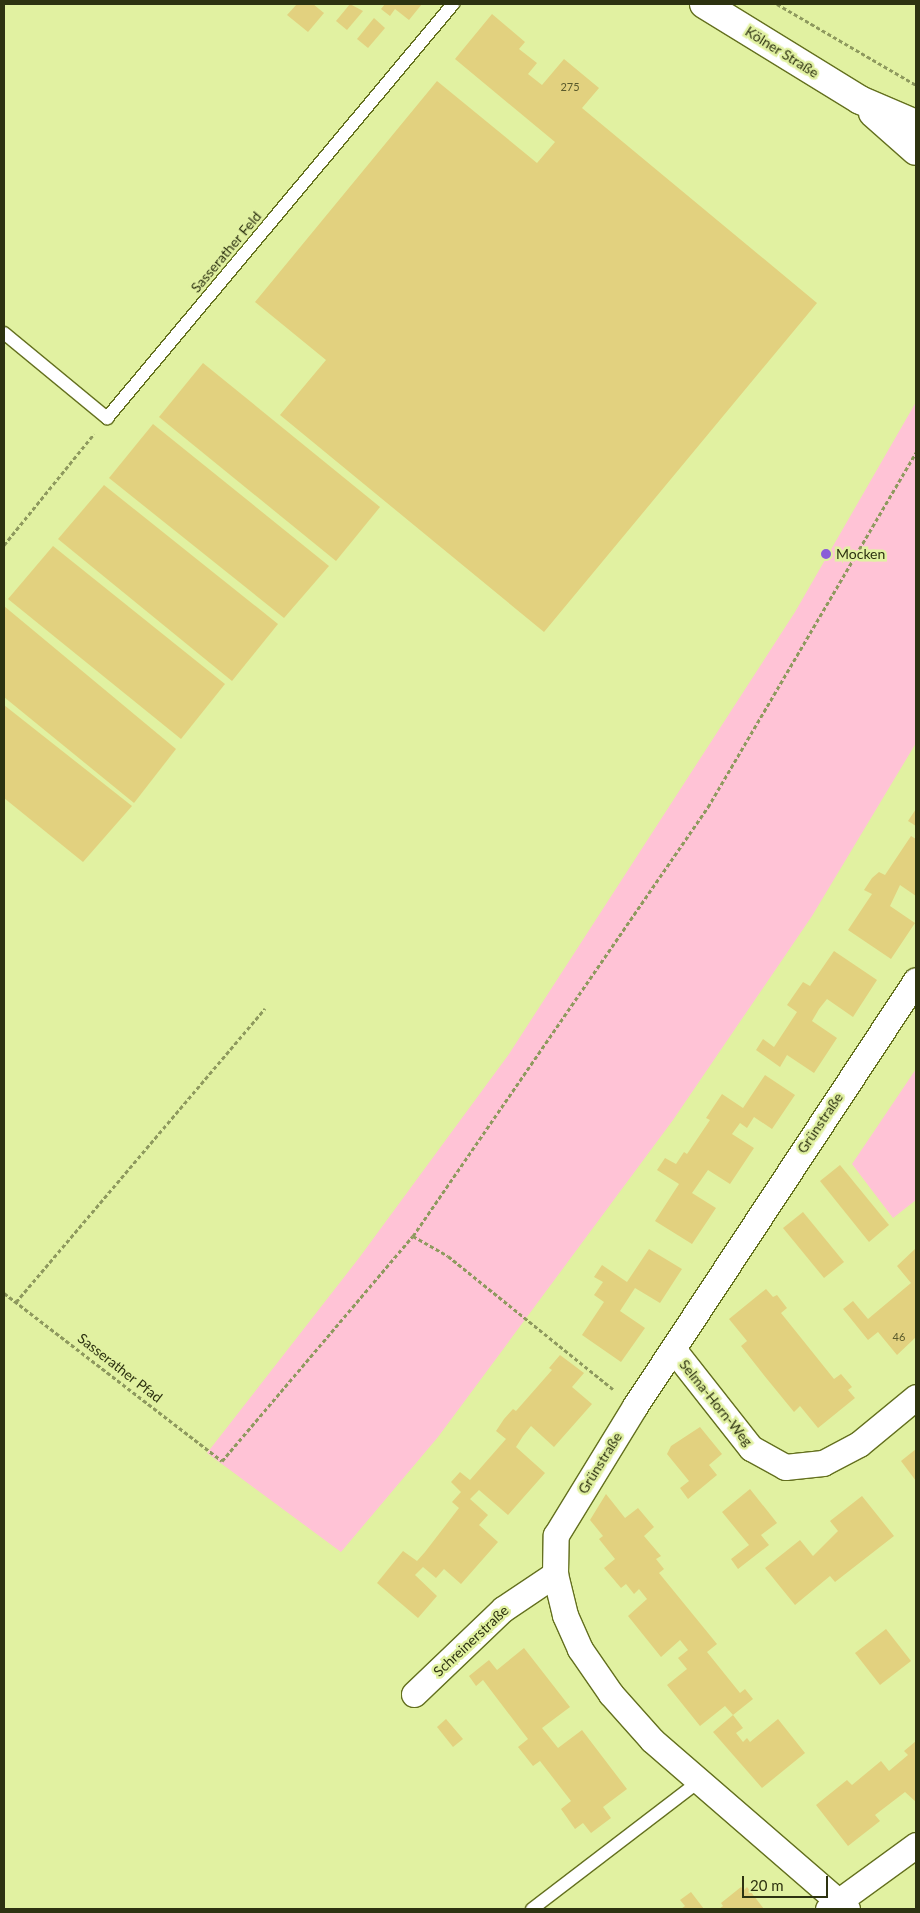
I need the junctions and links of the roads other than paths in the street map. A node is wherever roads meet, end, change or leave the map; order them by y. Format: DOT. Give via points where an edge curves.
graph roads {
  1 [pos="453,4"];
  2 [pos="704,4"];
  3 [pos="860,100"];
  4 [pos="916,124"];
  5 [pos="916,151"];
  6 [pos="4,333"];
  7 [pos="916,980"];
  8 [pos="673,1349"];
  9 [pos="916,1397"];
  10 [pos="555,1574"];
  11 [pos="414,1694"];
  12 [pos="701,1780"];
  13 [pos="916,1846"];
  14 [pos="838,1907"];
  15 [pos="532,1909"];
  1 -- 6 [label="lane, Sasserather Feld" via="107,418"];
  2 -- 3 [label="main road, Kölner Straße"];
  3 -- 4 [label="main road, Kölner Straße"];
  3 -- 5 [label="main road, Kölner Straße"];
  7 -- 8 [label="street, Grünstraße"];
  8 -- 9 [label="street, Selma-Horn-Weg" via="751,1448 786,1467 823,1463 859,1444"];
  8 -- 10 [label="street, Grünstraße" via="556,1535"];
  10 -- 11 [label="street, Schreinerstraße" via="503,1609"];
  10 -- 12 [label="street, Grünstraße" via="565,1615 580,1649 611,1694 652,1740"];
  12 -- 14 [label="street, Grünstraße"];
  12 -- 15 [label="lane"];
  13 -- 14 [label="street"];
}
